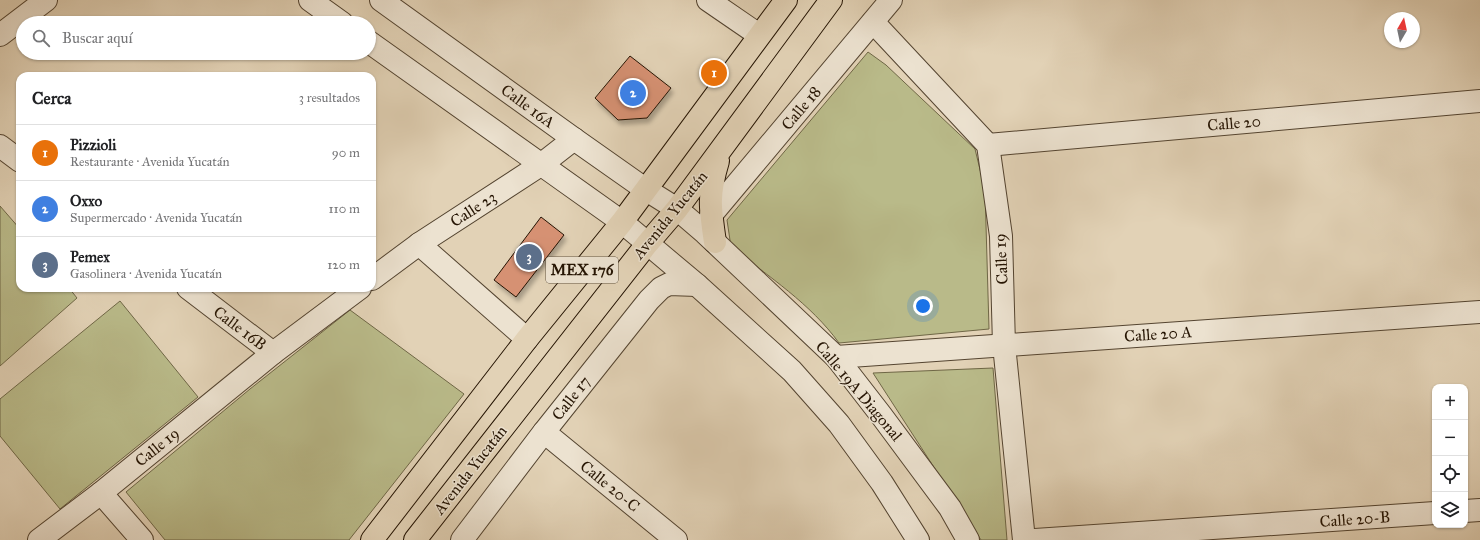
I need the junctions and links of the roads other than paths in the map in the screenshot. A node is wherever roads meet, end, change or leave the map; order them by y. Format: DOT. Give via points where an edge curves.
graph roads {
  1 [pos="46,0"];
  2 [pos="310,0"];
  3 [pos="381,0"];
  4 [pos="708,0"];
  5 [pos="786,0"];
  6 [pos="831,0"];
  7 [pos="891,0"];
  8 [pos="25,16"];
  9 [pos="332,16"];
  10 [pos="873,22"];
  11 [pos="16,23"];
  12 [pos="0,35"];
  13 [pos="759,35"];
  14 [pos="376,47"];
  15 [pos="1480,101"];
  16 [pos="574,139"];
  17 [pos="988,145"];
  18 [pos="0,146"];
  19 [pos="722,150"];
  20 [pos="16,158"];
  21 [pos="542,164"];
  22 [pos="645,189"];
  23 [pos="677,210"];
  24 [pos="711,215"];
  25 [pos="622,222"];
  26 [pos="715,242"];
  27 [pos="419,244"];
  28 [pos="647,244"];
  29 [pos="376,276"];
  30 [pos="697,286"];
  31 [pos="193,292"];
  32 [pos="355,292"];
  33 [pos="1480,312"];
  34 [pos="527,339"];
  35 [pos="1004,344"];
  36 [pos="273,353"];
  37 [pos="836,357"];
  38 [pos="544,432"];
  39 [pos="101,493"];
  40 [pos="1480,510"];
  41 [pos="1468,512"];
  42 [pos="1432,514"];
  43 [pos="40,540"];
  44 [pos="142,540"];
  45 [pos="372,540"];
  46 [pos="415,540"];
  47 [pos="462,540"];
  48 [pos="676,540"];
  49 [pos="918,540"];
  50 [pos="968,540"];
  51 [pos="1024,540"];
  52 [pos="1035,540"];
  1 -- 8 [label="street"];
  2 -- 9 [label="street"];
  3 -- 16 [label="street, Calle 16A"];
  4 -- 13 [label="street"];
  5 -- 13 [label="main road, Avenida Yucatán / MEX 176"];
  6 -- 19 [label="main road, Avenida Yucatán / MEX 176"];
  7 -- 10 [label="street, Calle 18"];
  10 -- 17 [label="street"];
  10 -- 24 [label="street, Calle 18"];
  11 -- 12 [label="street"];
  13 -- 22 [label="main road, Avenida Yucatán / MEX 176"];
  14 -- 21 [label="street"];
  15 -- 17 [label="street, Calle 20"];
  16 -- 21 [label="street, Calle 23"];
  16 -- 22 [label="street, Calle 16A"];
  17 -- 35 [label="street, Calle 19" via="1001,236"];
  18 -- 20 [label="street"];
  19 -- 23 [label="main road, Avenida Yucatán / MEX 176"];
  19 -- 24 [label="main road" via="714,172 710,195"];
  21 -- 25 [label="street"];
  21 -- 27 [label="street, Calle 23"];
  22 -- 23 [label="street, Calle 16A"];
  22 -- 25 [label="main road, Avenida Yucatán / MEX 176"];
  23 -- 26 [label="street, Calle 19A Diagonal"];
  23 -- 28 [label="main road, Avenida Yucatán / MEX 176"];
  24 -- 26 [label="main road"];
  25 -- 28 [label="street"];
  25 -- 34 [label="main road, Avenida Yucatán / MEX 176"];
  26 -- 37 [label="street, Calle 19A Diagonal"];
  27 -- 29 [label="street, Calle 23"];
  27 -- 34 [label="street"];
  28 -- 30 [label="street"];
  28 -- 46 [label="main road, Avenida Yucatán / MEX 176"];
  30 -- 38 [label="street, Calle 17" via="669,284 661,288"];
  30 -- 49 [label="street" via="792,371 839,424 882,483"];
  31 -- 36 [label="street, Calle 16B"];
  32 -- 36 [label="street"];
  33 -- 35 [label="street, Calle 20 A"];
  34 -- 45 [label="main road, Avenida Yucatán / MEX 176"];
  35 -- 37 [label="street, Calle 20 A"];
  35 -- 51 [label="street, Calle 19"];
  36 -- 39 [label="street, Calle 19"];
  37 -- 50 [label="street, Calle 19A Diagonal" via="950,508"];
  38 -- 47 [label="street, Calle 17"];
  38 -- 48 [label="street, Calle 20-C"];
  39 -- 43 [label="street, Calle 19"];
  39 -- 44 [label="street"];
  40 -- 41 [label="street"];
  42 -- 52 [label="street, Calle 20-B"];
}
